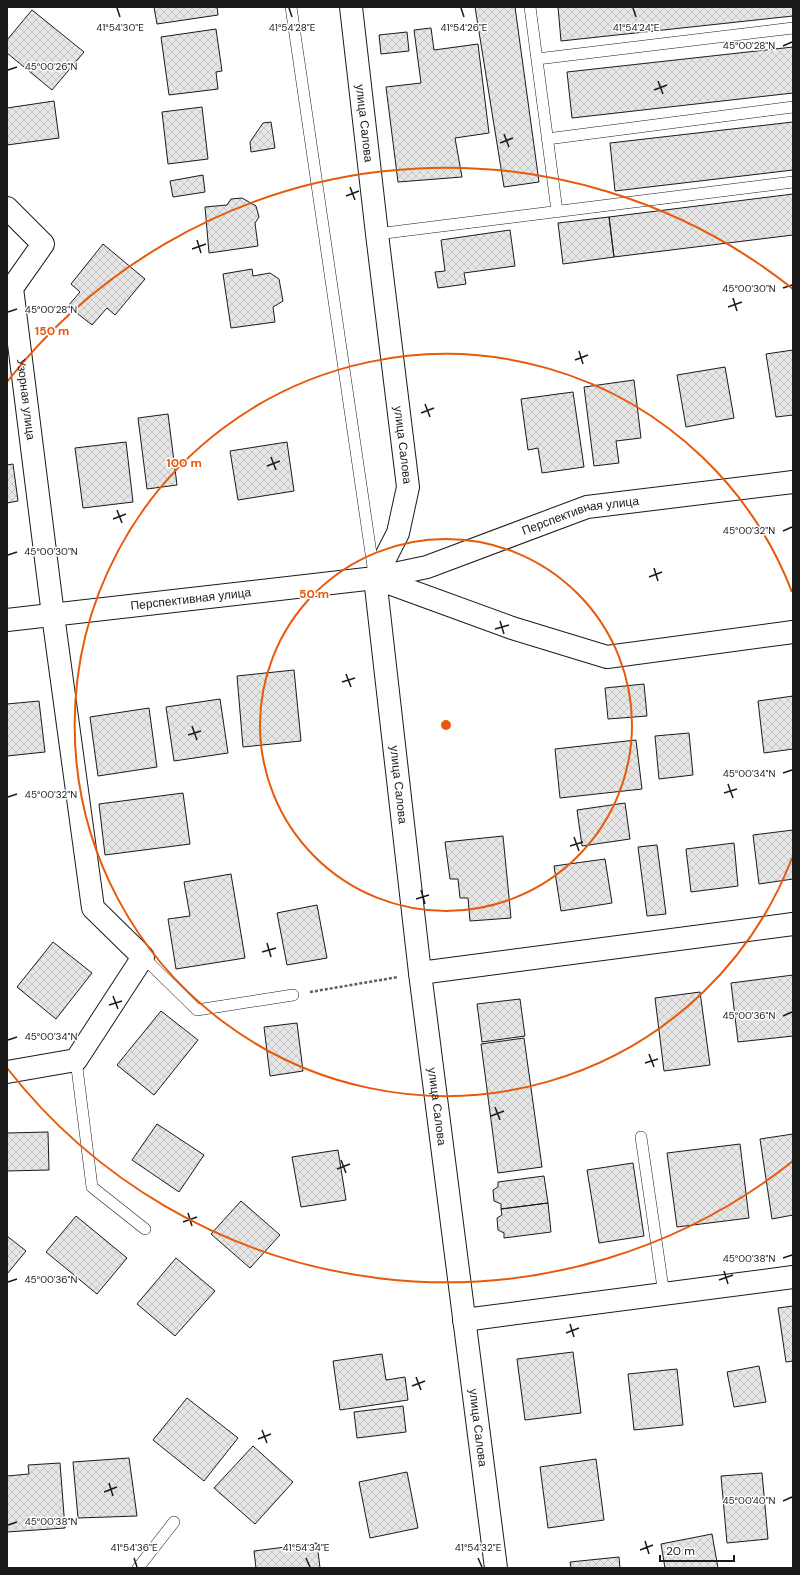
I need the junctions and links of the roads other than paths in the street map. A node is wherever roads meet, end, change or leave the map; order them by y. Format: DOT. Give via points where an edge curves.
graph roads {
  1 [pos="291,7"];
  2 [pos="351,7"];
  3 [pos="530,7"];
  4 [pos="793,28"];
  5 [pos="537,59"];
  6 [pos="793,108"];
  7 [pos="547,139"];
  8 [pos="793,182"];
  9 [pos="7,208"];
  10 [pos="557,211"];
  11 [pos="377,234"];
  12 [pos="793,482"];
  13 [pos="375,578"];
  14 [pos="53,616"];
  15 [pos="7,620"];
  16 [pos="793,632"];
  17 [pos="793,924"];
  18 [pos="143,957"];
  19 [pos="420,973"];
  20 [pos="293,995"];
  21 [pos="76,1060"];
  22 [pos="7,1072"];
  23 [pos="641,1137"];
  24 [pos="145,1229"];
  25 [pos="793,1277"];
  26 [pos="664,1295"];
  27 [pos="464,1320"];
  28 [pos="174,1522"];
  29 [pos="138,1568"];
  30 [pos="496,1568"];
  1 -- 13 [label="lane"];
  2 -- 11 [label="street, улица Салова"];
  3 -- 5 [label="lane"];
  4 -- 5 [label="lane"];
  5 -- 7 [label="lane"];
  6 -- 7 [label="lane"];
  7 -- 10 [label="lane"];
  8 -- 10 [label="lane"];
  9 -- 14 [label="street, Узорная улица" via="43,244 12,288"];
  10 -- 11 [label="lane"];
  11 -- 13 [label="street, улица Салова" via="408,487 398,533"];
  12 -- 13 [label="street, Перспективная улица" via="587,507 427,567"];
  13 -- 14 [label="street, Перспективная улица"];
  13 -- 16 [label="street, Перспективная улица" via="512,628 607,656"];
  13 -- 19 [label="street, улица Салова"];
  14 -- 15 [label="street, Перспективная улица"];
  14 -- 18 [label="street" via="93,908"];
  17 -- 19 [label="street"];
  18 -- 20 [label="lane" via="197,1010"];
  18 -- 21 [label="street"];
  19 -- 27 [label="street, улица Салова"];
  21 -- 22 [label="street"];
  21 -- 24 [label="lane" via="92,1187"];
  23 -- 26 [label="lane"];
  25 -- 26 [label="street"];
  26 -- 27 [label="street"];
  27 -- 30 [label="street, улица Салова"];
  28 -- 29 [label="lane"];
}
